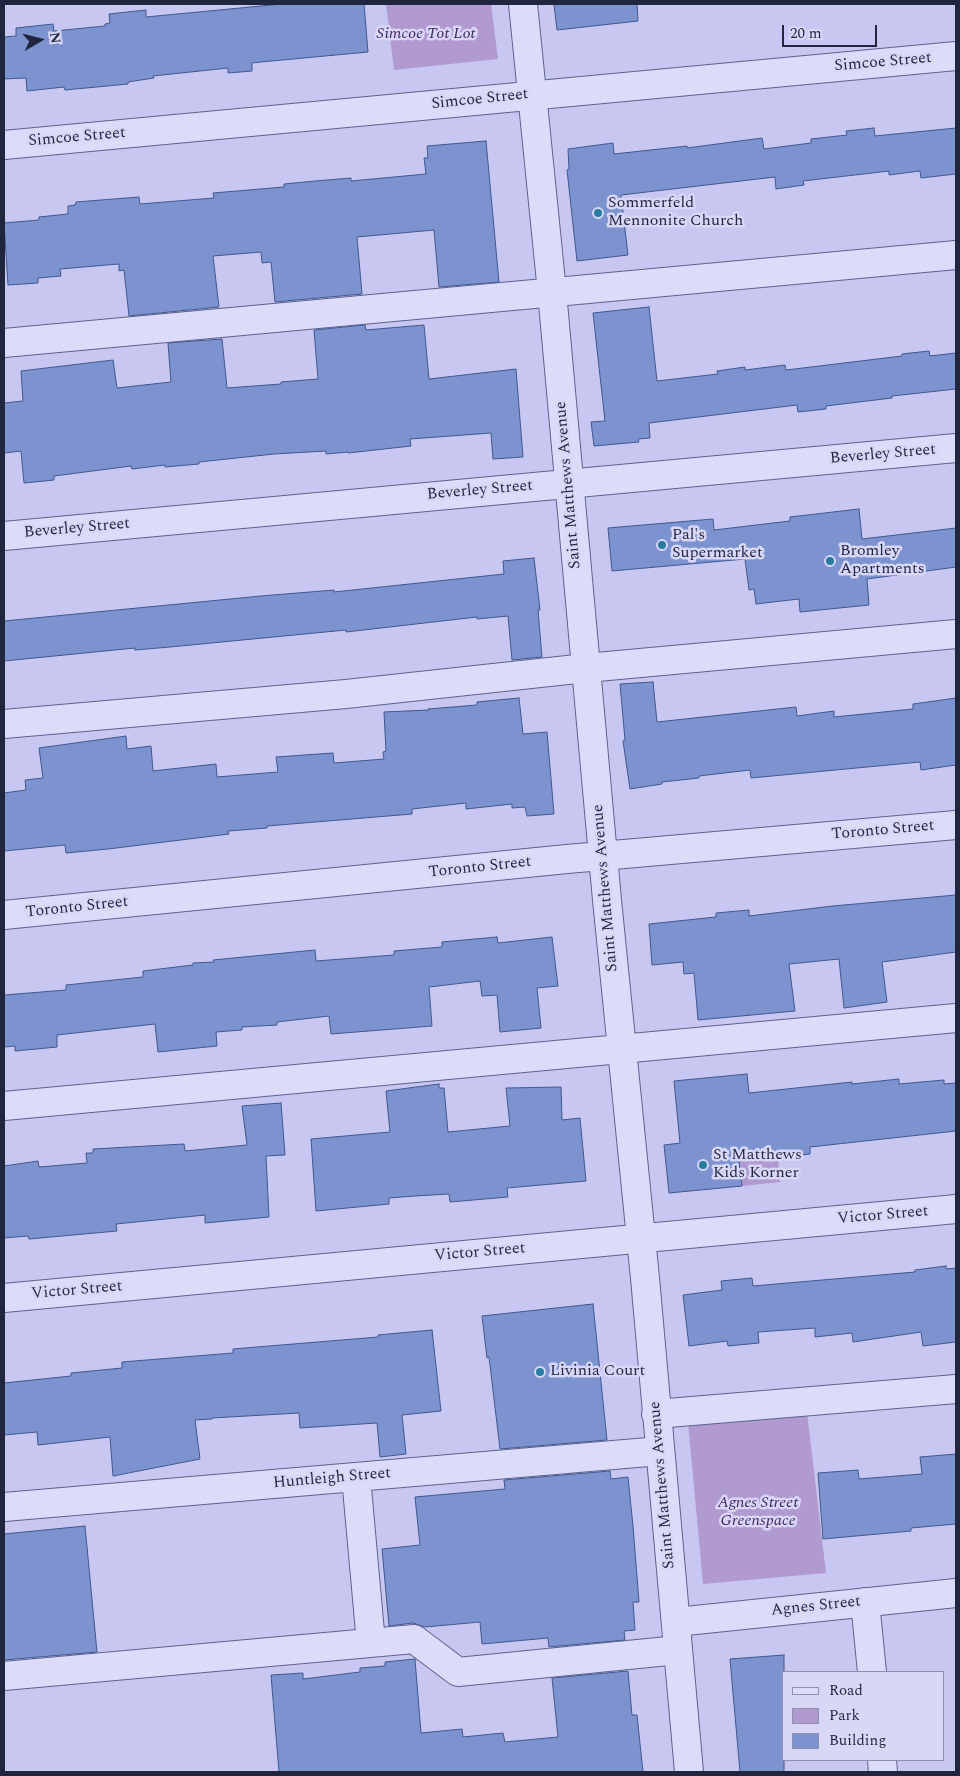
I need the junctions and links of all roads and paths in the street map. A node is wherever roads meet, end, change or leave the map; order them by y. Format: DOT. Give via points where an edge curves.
graph roads {
  1 [pos="523,4"];
  2 [pos="956,56"];
  3 [pos="532,94"];
  4 [pos="4,145"];
  5 [pos="956,255"];
  6 [pos="552,292"];
  7 [pos="4,343"];
  8 [pos="956,448"];
  9 [pos="569,483"];
  10 [pos="4,536"];
  11 [pos="956,634"];
  12 [pos="586,668"];
  13 [pos="4,724"];
  14 [pos="956,825"];
  15 [pos="603,856"];
  16 [pos="4,915"];
  17 [pos="956,1018"];
  18 [pos="621,1050"];
  19 [pos="4,1106"];
  20 [pos="956,1209"];
  21 [pos="641,1238"];
  22 [pos="4,1298"];
  23 [pos="956,1390"];
  24 [pos="656,1414"];
  25 [pos="660,1451"];
  26 [pos="356,1477"];
  27 [pos="4,1507"];
  28 [pos="956,1593"];
  29 [pos="865,1602"];
  30 [pos="676,1622"];
  31 [pos="371,1643"];
  32 [pos="678,1650"];
  33 [pos="872,1671"];
  34 [pos="4,1676"];
  35 [pos="690,1772"];
  1 -- 3 [label="street, Saint Matthews Avenue"];
  2 -- 3 [label="street, Simcoe Street"];
  3 -- 4 [label="street, Simcoe Street"];
  3 -- 6 [label="street, Saint Matthews Avenue"];
  5 -- 6 [label="street"];
  6 -- 7 [label="street"];
  6 -- 9 [label="street, Saint Matthews Avenue"];
  8 -- 9 [label="street, Beverley Street"];
  9 -- 10 [label="street, Beverley Street"];
  9 -- 12 [label="street, Saint Matthews Avenue"];
  11 -- 12 [label="street"];
  12 -- 13 [label="street" via="346,694"];
  12 -- 15 [label="street, Saint Matthews Avenue"];
  14 -- 15 [label="street, Toronto Street"];
  15 -- 16 [label="street, Toronto Street"];
  15 -- 18 [label="street, Saint Matthews Avenue"];
  17 -- 18 [label="street"];
  18 -- 19 [label="street"];
  18 -- 21 [label="street, Saint Matthews Avenue"];
  20 -- 21 [label="street, Victor Street"];
  21 -- 22 [label="street, Victor Street"];
  21 -- 24 [label="street, Saint Matthews Avenue"];
  23 -- 24 [label="street"];
  24 -- 25 [label="street, Saint Matthews Avenue"];
  25 -- 26 [label="street, Huntleigh Street"];
  25 -- 30 [label="street, Saint Matthews Avenue"];
  26 -- 27 [label="street, Huntleigh Street"];
  26 -- 31 [label="street"];
  28 -- 29 [label="street, Agnes Street"];
  29 -- 30 [label="street, Agnes Street"];
  29 -- 33 [label="street"];
  30 -- 32 [label="street, Saint Matthews Avenue"];
  31 -- 32 [label="street" via="414,1639 458,1672"];
  31 -- 34 [label="street"];
  32 -- 35 [label="street, Saint Matthews Avenue"];
}
